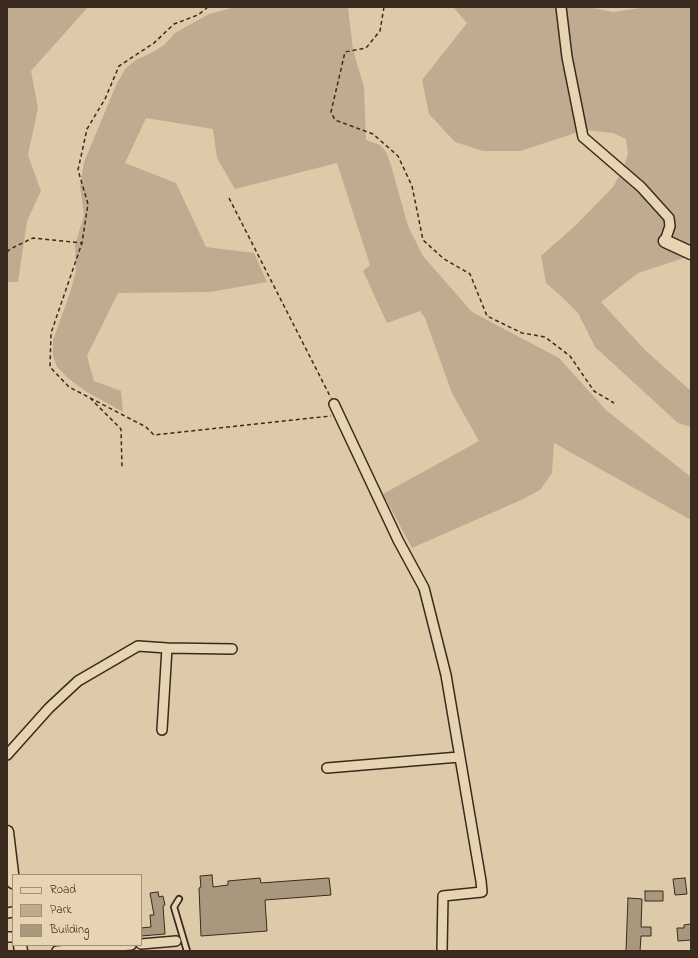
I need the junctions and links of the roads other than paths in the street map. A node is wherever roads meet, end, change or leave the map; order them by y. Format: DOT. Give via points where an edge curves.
graph roads {
  1 [pos="561,7"];
  2 [pos="665,240"];
  3 [pos="691,253"];
  4 [pos="334,404"];
  5 [pos="167,648"];
  6 [pos="232,649"];
  7 [pos="162,730"];
  8 [pos="7,755"];
  9 [pos="459,756"];
  10 [pos="327,768"];
  11 [pos="7,832"];
  12 [pos="12,874"];
  13 [pos="179,899"];
  14 [pos="176,942"];
  15 [pos="142,944"];
  16 [pos="118,946"];
  17 [pos="56,951"];
  18 [pos="187,951"];
  19 [pos="442,951"];
  1 -- 2 [label="street" via="567,57 583,137 641,187 669,218 670,226"];
  2 -- 3 [label="street"];
  4 -- 9 [label="street" via="398,540 424,588 446,675"];
  5 -- 6 [label="street"];
  5 -- 7 [label="street"];
  5 -- 8 [label="street" via="138,646 78,681 49,708"];
  9 -- 10 [label="street"];
  9 -- 19 [label="street" via="482,892 443,896"];
  11 -- 12 [label="street"];
  13 -- 18 [label="lane" via="174,907"];
  14 -- 15 [label="street"];
  16 -- 17 [label="street"];
}
